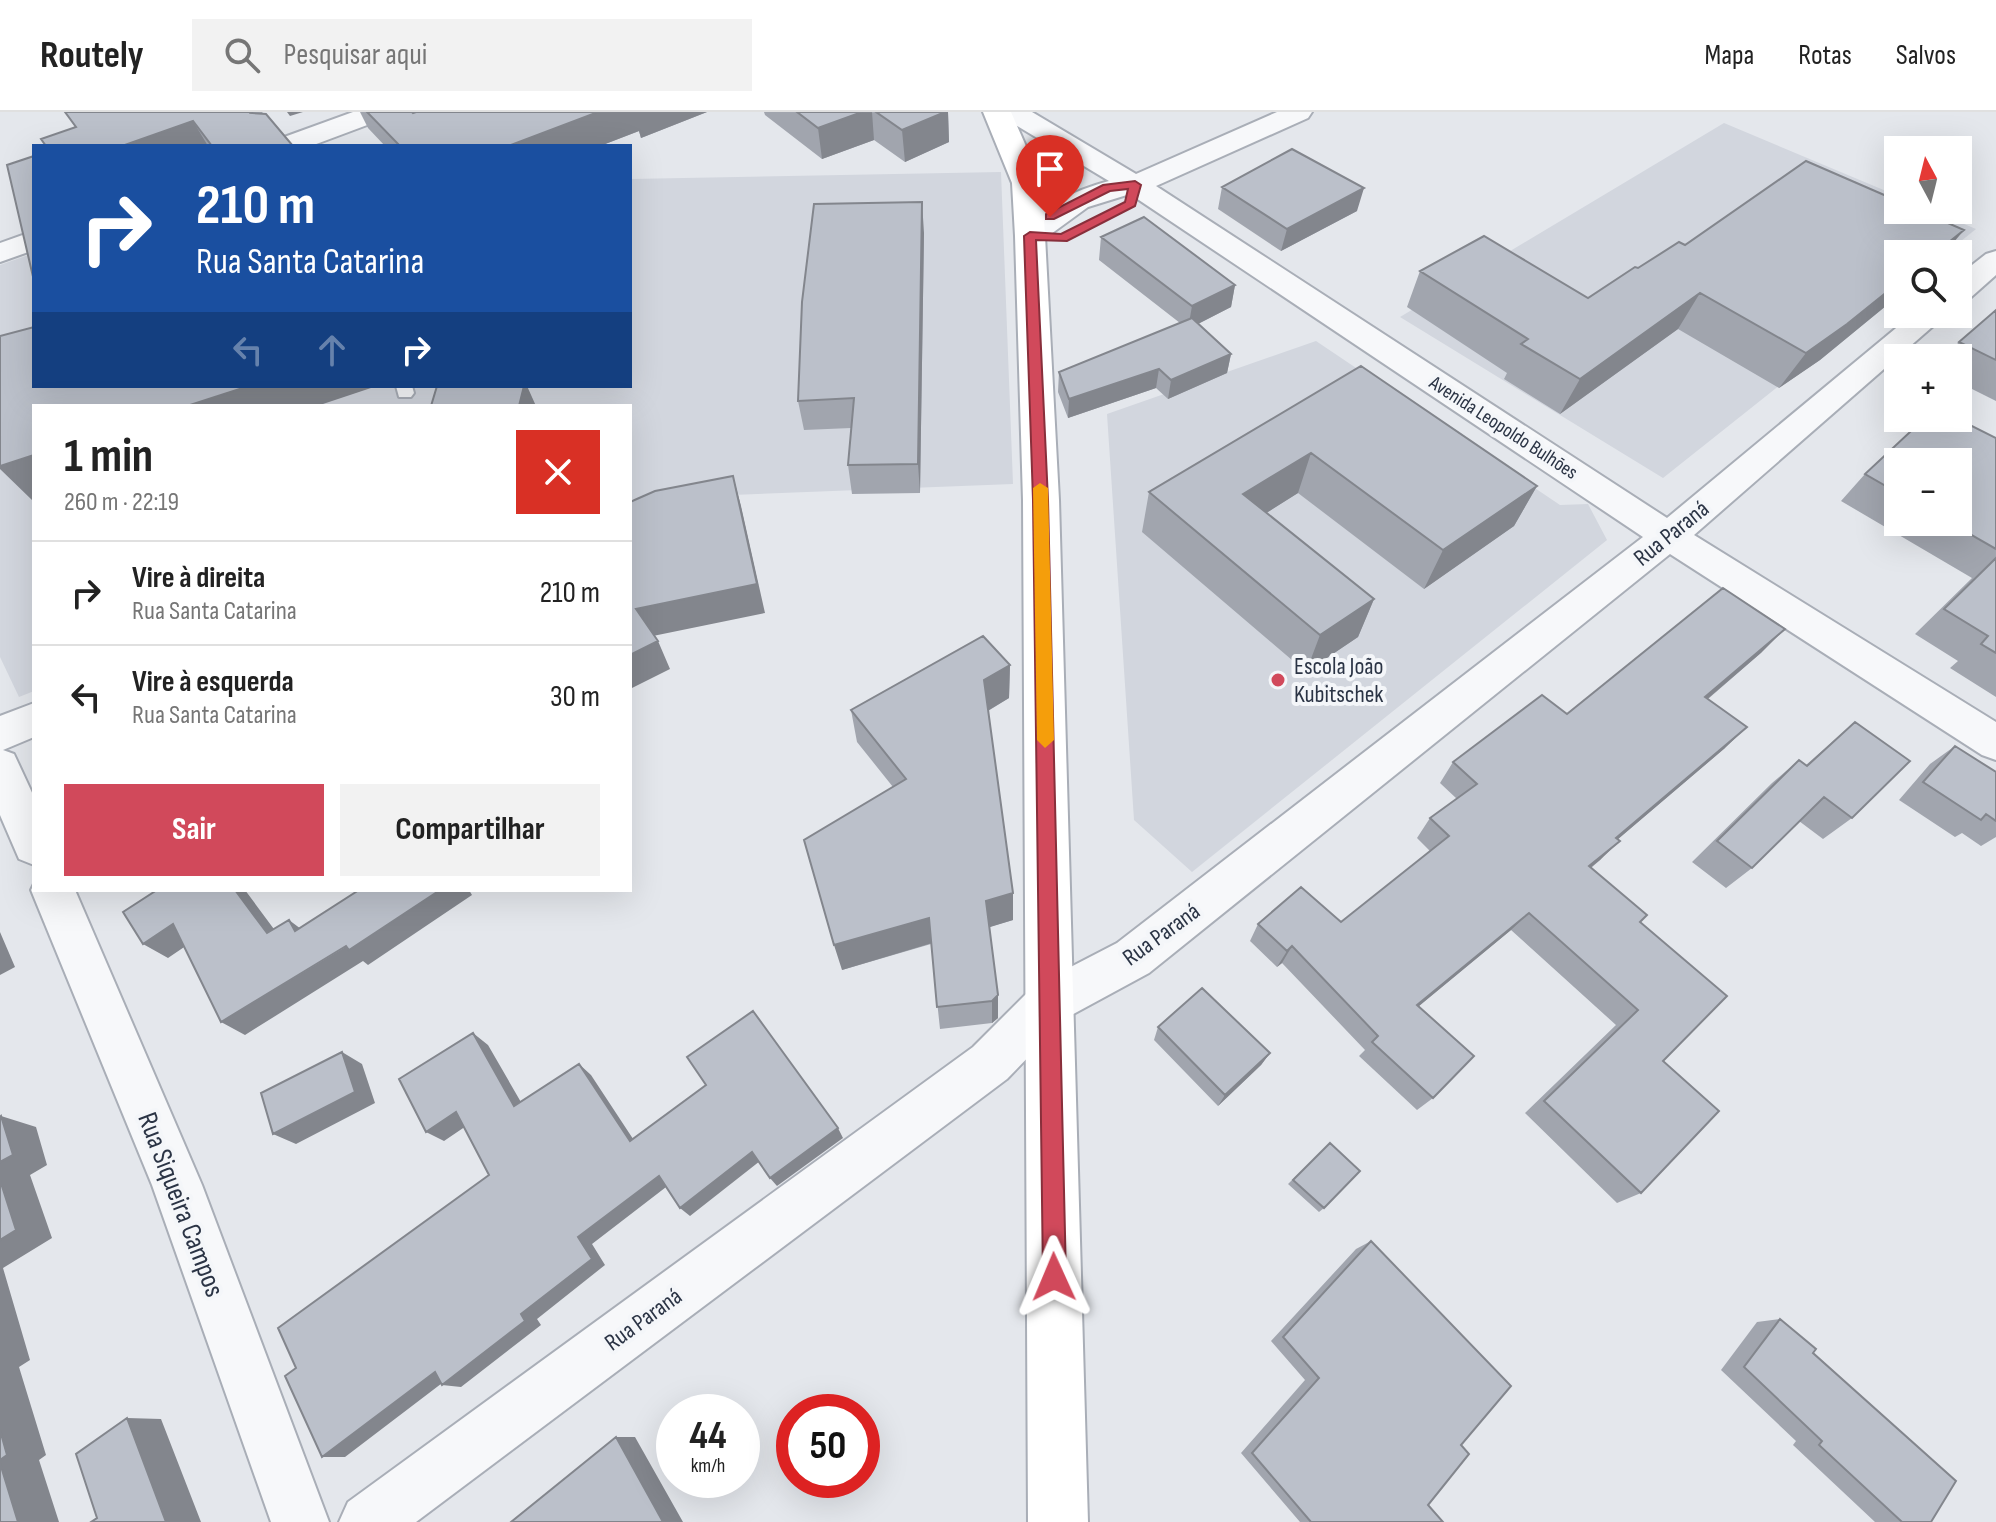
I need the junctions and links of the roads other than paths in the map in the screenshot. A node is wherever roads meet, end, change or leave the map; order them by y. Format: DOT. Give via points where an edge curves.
graph roads {
  1 [pos="377,112"];
  2 [pos="997,112"];
  3 [pos="1013,112"];
  4 [pos="1299,112"];
  5 [pos="318,141"];
  6 [pos="1135,185"];
  7 [pos="1030,236"];
  8 [pos="32,241"];
  9 [pos="0,253"];
  10 [pos="1996,260"];
  11 [pos="1972,280"];
  12 [pos="1915,328"];
  13 [pos="1669,536"];
  14 [pos="32,720"];
  15 [pos="0,734"];
  16 [pos="1996,743"];
  17 [pos="0,766"];
  18 [pos="32,841"];
  19 [pos="54,892"];
  20 [pos="1050,1002"];
  21 [pos="300,1522"];
  22 [pos="368,1522"];
  23 [pos="1058,1522"];
  1 -- 5 [label="street"];
  2 -- 7 [label="main road" via="1027,183"];
  3 -- 6 [label="street, Avenida Leopoldo Bulhões"];
  4 -- 6 [label="street"];
  6 -- 7 [label="street" via="1131,204 1063,238"];
  6 -- 13 [label="street, Avenida Leopoldo Bulhões"];
  7 -- 20 [label="main road" via="1041,500"];
  8 -- 9 [label="street"];
  10 -- 11 [label="street"];
  12 -- 13 [label="street, Rua Paraná"];
  13 -- 16 [label="street, Avenida Leopoldo Bulhões"];
  13 -- 20 [label="street, Rua Paraná" via="1133,958"];
  14 -- 15 [label="street"];
  17 -- 18 [label="street"];
  19 -- 21 [label="street, Rua Siqueira Campos" via="177,1185"];
  20 -- 22 [label="street, Rua Paraná" via="990,1063"];
  20 -- 23 [label="main road"];
}
